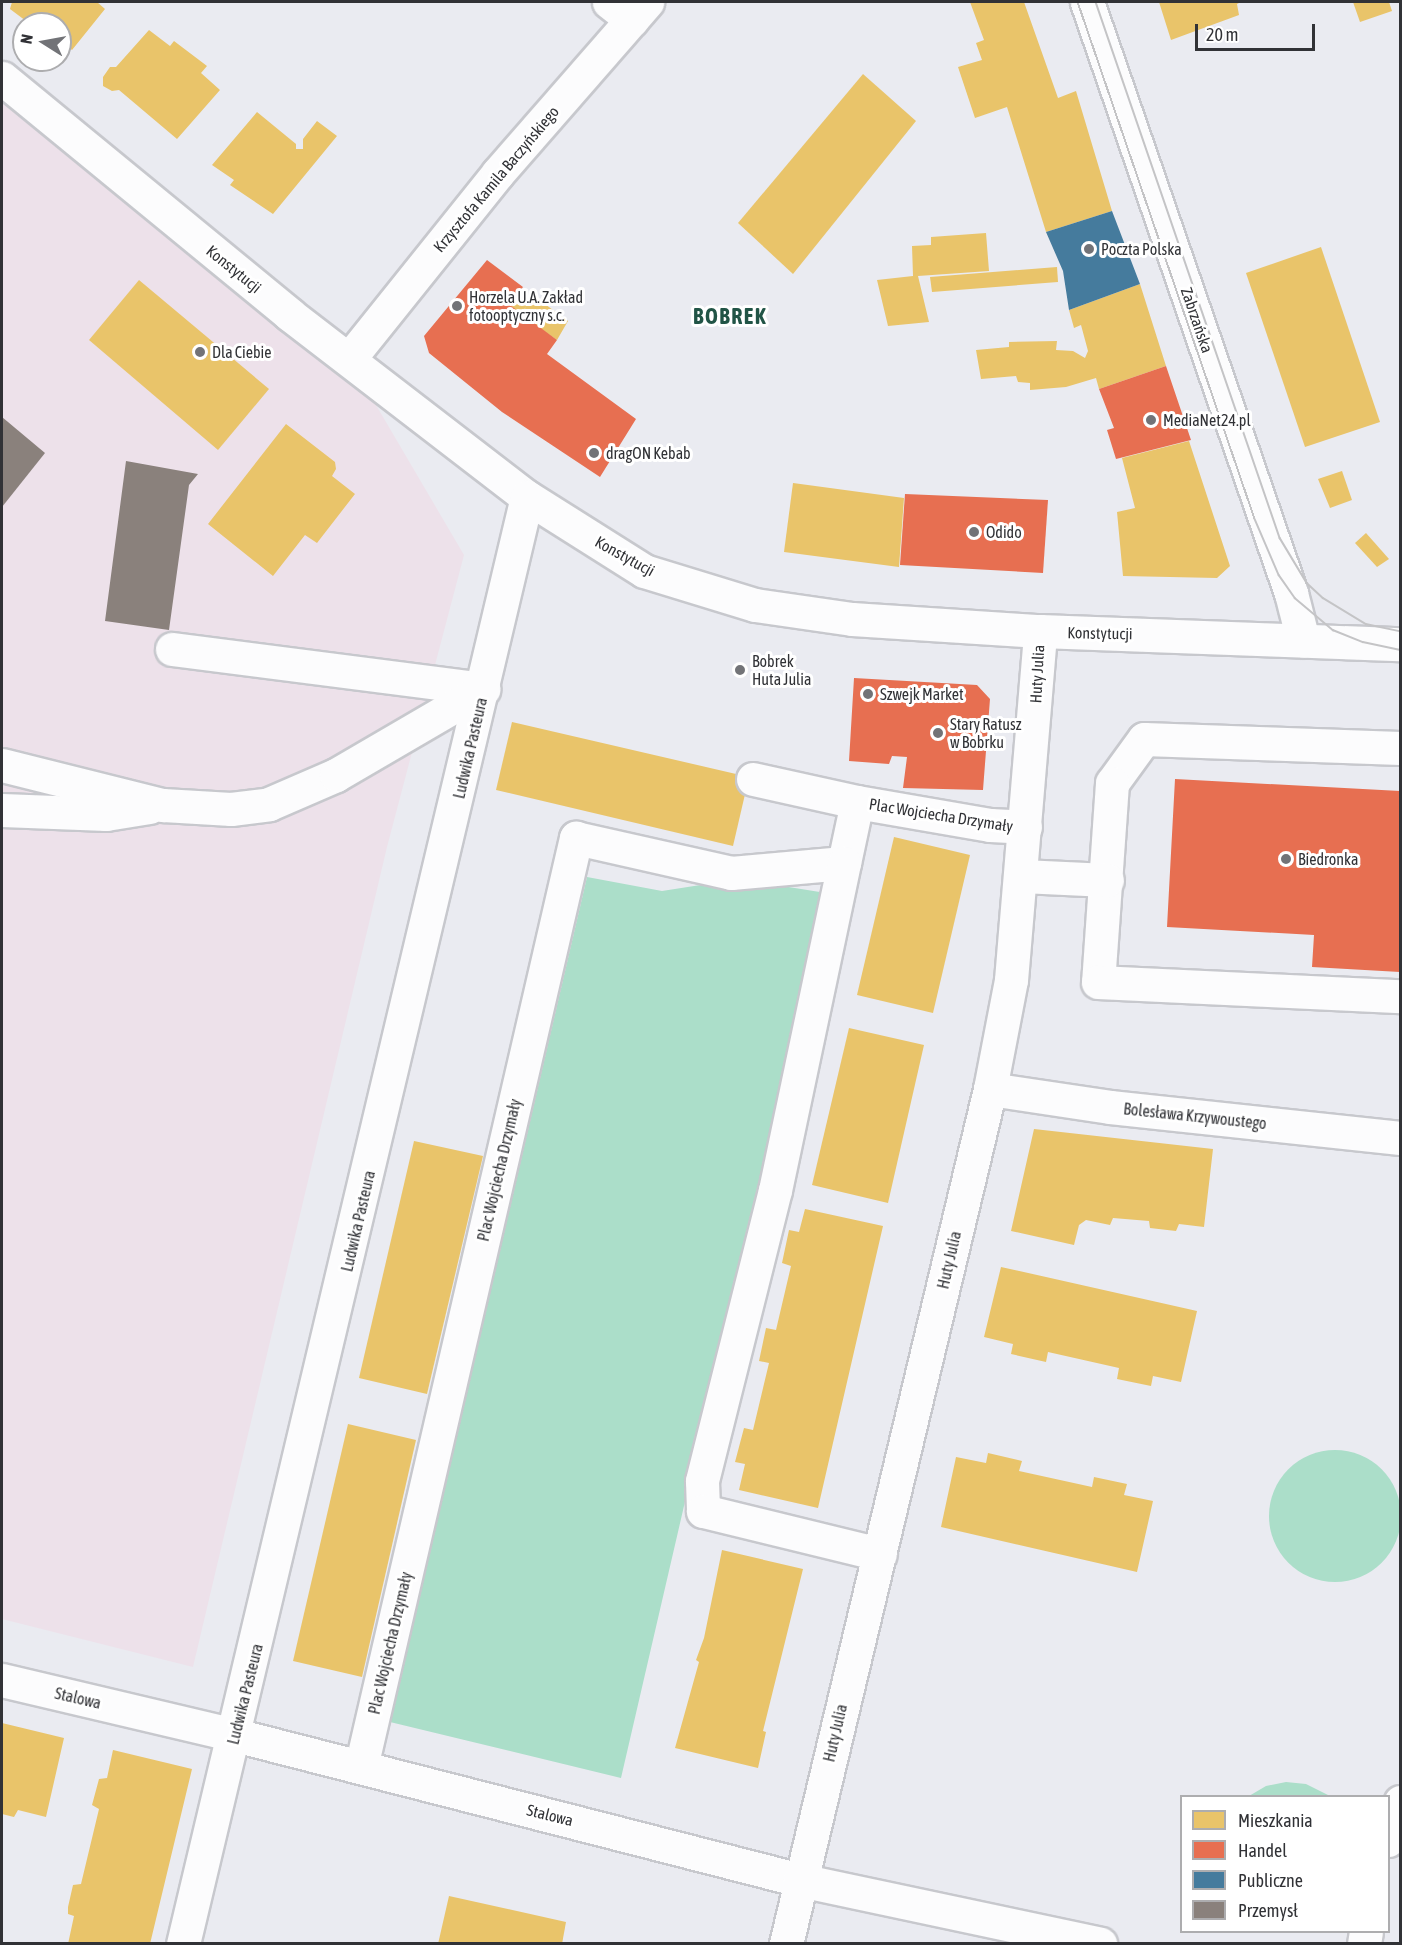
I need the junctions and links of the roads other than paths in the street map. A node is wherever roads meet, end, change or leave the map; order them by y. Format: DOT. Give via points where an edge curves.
graph roads {
  1 [pos="1087,2"];
  2 [pos="629,8"];
  3 [pos="2,78"];
  4 [pos="349,359"];
  5 [pos="527,497"];
  6 [pos="1040,632"];
  7 [pos="1303,640"];
  8 [pos="1401,644"];
  9 [pos="172,649"];
  10 [pos="483,689"];
  11 [pos="1401,748"];
  12 [pos="2,765"];
  13 [pos="753,779"];
  14 [pos="857,802"];
  15 [pos="163,805"];
  16 [pos="2,810"];
  17 [pos="1025,827"];
  18 [pos="844,863"];
  19 [pos="1022,876"];
  20 [pos="1107,880"];
  21 [pos="1401,996"];
  22 [pos="990,1089"];
  23 [pos="1401,1138"];
  24 [pos="880,1554"];
  25 [pos="2,1680"];
  26 [pos="235,1735"];
  27 [pos="361,1767"];
  28 [pos="1401,1802"];
  29 [pos="1390,1837"];
  30 [pos="800,1880"];
  31 [pos="183,1944"];
  32 [pos="786,1944"];
  33 [pos="1100,1944"];
  1 -- 7 [label="street, Zabrzańska" via="1287,582"];
  2 -- 4 [label="street, Krzysztofa Kamila Baczyńskiego"];
  3 -- 4 [label="street, Konstytucji"];
  4 -- 5 [label="street, Konstytucji"];
  5 -- 6 [label="street, Konstytucji" via="644,571 755,605 852,619"];
  5 -- 10 [label="street, Ludwika Pasteura"];
  6 -- 7 [label="street, Konstytucji"];
  6 -- 17 [label="street, Huty Julia"];
  7 -- 8 [label="street, Konstytucji"];
  9 -- 10 [label="street"];
  10 -- 15 [label="street" via="336,775 269,804 231,809"];
  10 -- 26 [label="street, Ludwika Pasteura"];
  11 -- 20 [label="street" via="1144,739 1113,783"];
  12 -- 15 [label="street"];
  13 -- 14 [label="street, Plac Wojciecha Drzymały"];
  14 -- 17 [label="street, Plac Wojciecha Drzymały" via="990,825"];
  14 -- 18 [label="street, Plac Wojciecha Drzymały"];
  15 -- 16 [label="street" via="106,814"];
  17 -- 19 [label="street, Huty Julia"];
  18 -- 24 [label="street, Plac Wojciecha Drzymały" via="775,1190 702,1481 703,1511"];
  18 -- 27 [label="street, Plac Wojciecha Drzymały" via="731,873 576,838"];
  19 -- 20 [label="street"];
  19 -- 22 [label="street, Huty Julia" via="1011,980"];
  20 -- 21 [label="street" via="1098,982"];
  22 -- 23 [label="street, Bolesława Krzywoustego" via="1110,1107"];
  22 -- 24 [label="street, Huty Julia"];
  24 -- 30 [label="street, Huty Julia"];
  25 -- 26 [label="street, Stalowa"];
  26 -- 27 [label="street, Stalowa"];
  26 -- 31 [label="street, Ludwika Pasteura"];
  27 -- 30 [label="street, Stalowa"];
  28 -- 29 [label="street"];
  30 -- 32 [label="street, Huty Julia"];
  30 -- 33 [label="street, Stalowa"];
}
